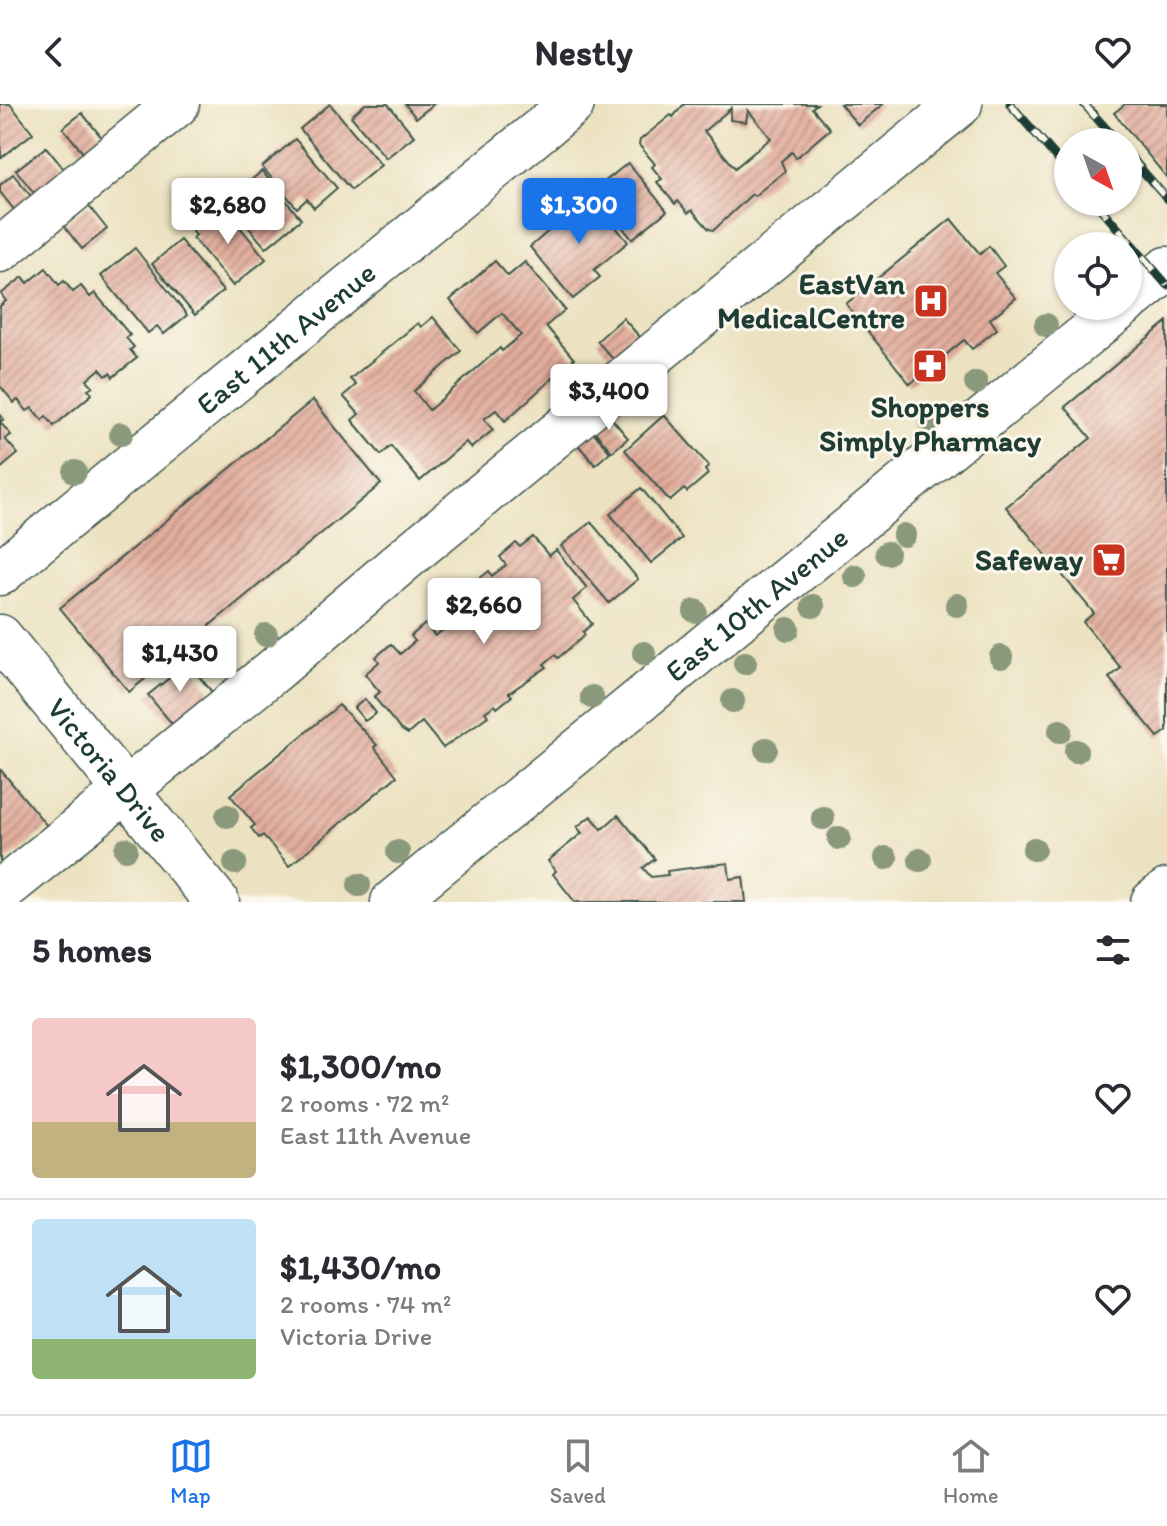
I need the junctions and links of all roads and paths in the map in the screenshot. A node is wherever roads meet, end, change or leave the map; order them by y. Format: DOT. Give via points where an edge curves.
graph roads {
  1 [pos="177,104"];
  2 [pos="572,104"];
  3 [pos="960,104"];
  4 [pos="0,250"];
  5 [pos="1167,269"];
  6 [pos="1142,290"];
  7 [pos="1105,320"];
  8 [pos="0,573"];
  9 [pos="0,637"];
  10 [pos="125,790"];
  11 [pos="1167,891"];
  12 [pos="0,892"];
  13 [pos="217,902"];
  14 [pos="393,902"];
  15 [pos="1153,902"];
  1 -- 4 [label="street"];
  2 -- 8 [label="street, East 11th Avenue"];
  3 -- 10 [label="street"];
  5 -- 6 [label="street"];
  7 -- 14 [label="street, East 10th Avenue"];
  9 -- 10 [label="street, Victoria Drive"];
  10 -- 12 [label="street"];
  10 -- 13 [label="street, Victoria Drive"];
  11 -- 15 [label="street"];
}
